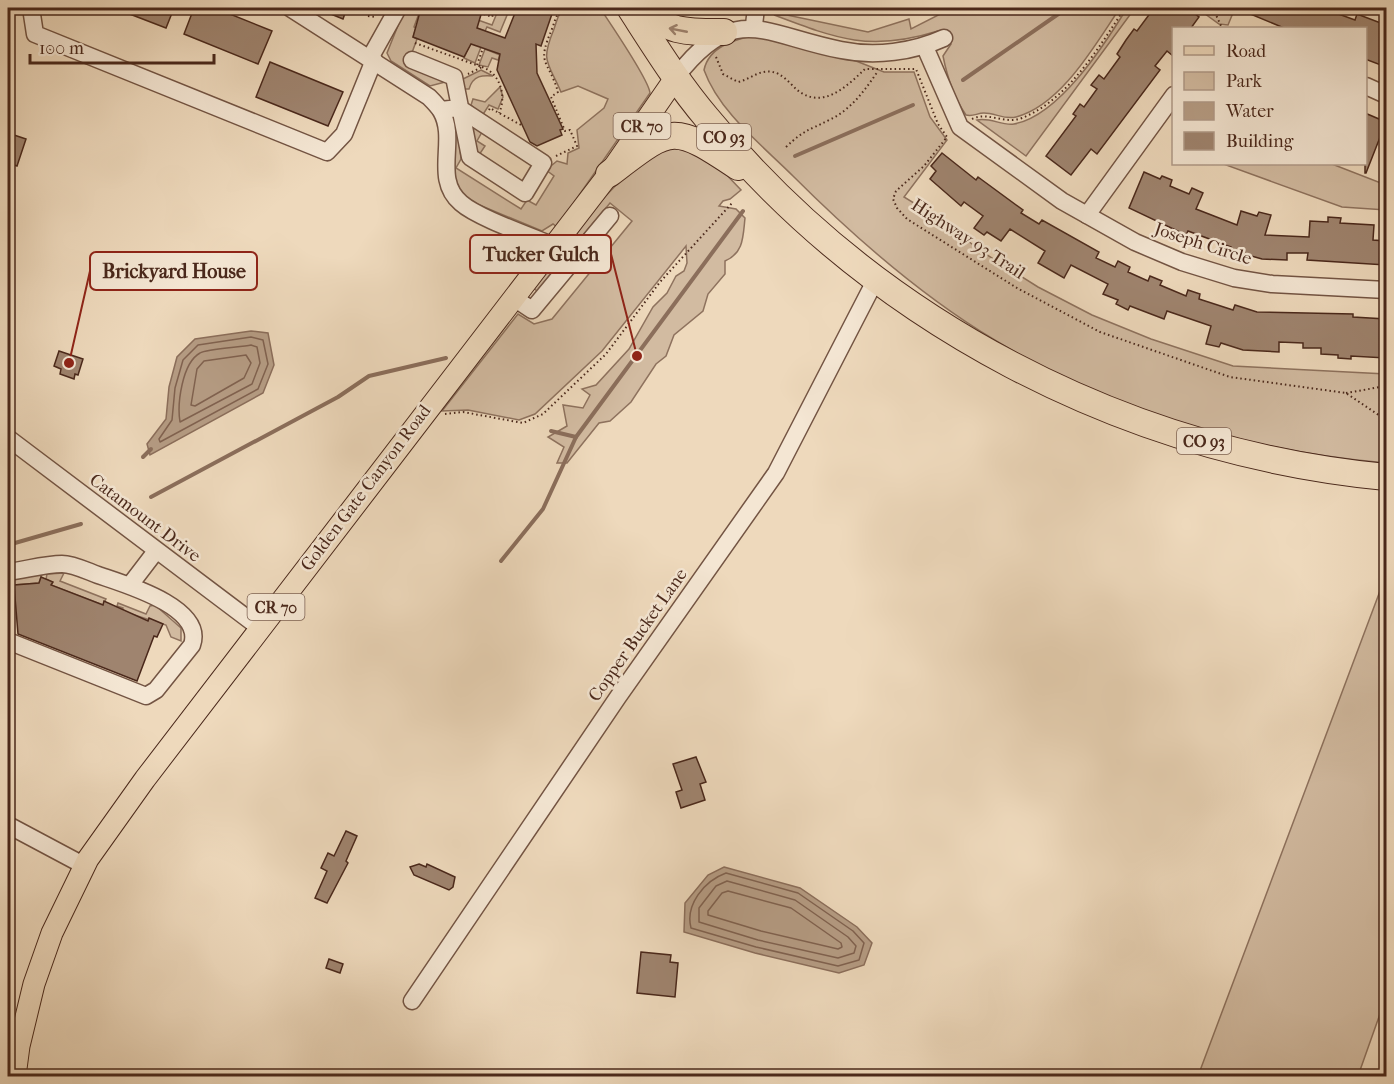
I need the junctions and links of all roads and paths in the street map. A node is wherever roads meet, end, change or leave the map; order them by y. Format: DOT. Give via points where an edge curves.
graph roads {
  1 [pos="32,8"];
  2 [pos="290,8"];
  3 [pos="368,8"];
  4 [pos="398,8"];
  5 [pos="467,8"];
  6 [pos="487,8"];
  7 [pos="496,8"];
  8 [pos="563,8"];
  9 [pos="630,8"];
  10 [pos="638,8"];
  11 [pos="756,8"];
  12 [pos="1125,8"];
  13 [pos="1206,8"];
  14 [pos="484,14"];
  15 [pos="378,16"];
  16 [pos="754,25"];
  17 [pos="1222,27"];
  18 [pos="716,36"];
  19 [pos="944,38"];
  20 [pos="925,47"];
  21 [pos="483,48"];
  22 [pos="372,59"];
  23 [pos="412,60"];
  24 [pos="477,65"];
  25 [pos="482,67"];
  26 [pos="878,71"];
  27 [pos="676,77"];
  28 [pos="1367,87"];
  29 [pos="1386,94"];
  30 [pos="1172,96"];
  31 [pos="459,108"];
  32 [pos="441,110"];
  33 [pos="967,122"];
  34 [pos="521,125"];
  35 [pos="786,147"];
  36 [pos="543,163"];
  37 [pos="609,174"];
  38 [pos="776,192"];
  39 [pos="733,202"];
  40 [pos="1087,215"];
  41 [pos="610,216"];
  42 [pos="554,246"];
  43 [pos="875,281"];
  44 [pos="1386,290"];
  45 [pos="514,298"];
  46 [pos="1386,386"];
  47 [pos="1346,393"];
  48 [pos="418,420"];
  49 [pos="1386,420"];
  50 [pos="8,438"];
  51 [pos="1386,477"];
  52 [pos="156,551"];
  53 [pos="8,572"];
  54 [pos="130,585"];
  55 [pos="260,628"];
  56 [pos="8,641"];
  57 [pos="8,825"];
  58 [pos="85,866"];
  59 [pos="412,1001"];
  60 [pos="15,1077"];
  1 -- 22 [label="street" via="35,34 327,152 344,134"];
  2 -- 22 [label="street"];
  3 -- 15 [label="path" via="367,16"];
  4 -- 22 [label="street"];
  5 -- 14 [label="path"];
  6 -- 14 [label="path"];
  7 -- 14 [label="path" via="492,17"];
  8 -- 36 [label="path" via="543,50 544,64 558,92 551,97 565,131 570,130 577,146"];
  9 -- 27 [label="highway, CO 93"];
  18 -- 10 [label="highway, one-way" via="674,30"];
  11 -- 16 [label="street"];
  12 -- 33 [label="path" via="1097,50 1043,106 1020,119 981,115"];
  13 -- 17 [label="path" via="1216,15"];
  16 -- 18 [label="street"];
  16 -- 20 [label="street" via="842,51 898,52"];
  18 -- 26 [label="path, Highway 93 Trail" via="723,74 738,82 763,71 776,72 801,93 820,99 841,91 865,69"];
  18 -- 27 [label="street" via="692,55"];
  19 -- 20 [label="street"];
  20 -- 40 [label="street, Joseph Circle" via="960,127"];
  21 -- 24 [label="path"];
  22 -- 32 [label="street" via="429,97"];
  23 -- 31 [label="street" via="454,77"];
  25 -- 34 [label="path" via="494,73 503,93 500,113"];
  26 -- 35 [label="path" via="860,97 831,120 804,130"];
  26 -- 47 [label="path, Highway 93 Trail" via="916,69 938,124 947,136 924,166 896,191 893,199 907,219 1017,288 1100,332 1230,377"];
  27 -- 37 [label="main road, Golden Gate Canyon Road / CR 70"];
  27 -- 38 [label="highway, CO 93" via="706,118"];
  28 -- 29 [label="street"];
  30 -- 40 [label="street"];
  31 -- 32 [label="street"];
  31 -- 36 [label="street"];
  31 -- 36 [label="street" via="470,157 525,193"];
  32 -- 42 [label="street" via="445,122 445,173 449,188 462,204"];
  37 -- 38 [label="highway" via="657,138 680,135 704,144"];
  37 -- 42 [label="main road, Golden Gate Canyon Road / CR 70"];
  38 -- 43 [label="highway, CO 93"];
  39 -- 48 [label="path" via="660,282 606,354 543,414 523,423 463,412"];
  40 -- 44 [label="street, Joseph Circle" via="1135,242 1234,278"];
  41 -- 45 [label="street" via="532,310"];
  42 -- 45 [label="main road, Golden Gate Canyon Road / CR 70"];
  43 -- 51 [label="highway, CO 93" via="1030,375 1122,414 1261,456"];
  43 -- 59 [label="street, Copper Bucket Lane" via="776,473"];
  45 -- 48 [label="main road, Golden Gate Canyon Road / CR 70"];
  46 -- 47 [label="path"];
  47 -- 49 [label="path, Highway 93 Trail"];
  48 -- 55 [label="main road, Golden Gate Canyon Road / CR 70"];
  50 -- 52 [label="street, Catamount Drive"];
  52 -- 54 [label="street"];
  52 -- 55 [label="street, Catamount Drive"];
  53 -- 54 [label="street" via="64,564"];
  54 -- 56 [label="street" via="156,595 191,625 195,638 156,690 146,696"];
  55 -- 58 [label="main road, Golden Gate Canyon Road / CR 70" via="145,779"];
  57 -- 58 [label="street"];
  58 -- 60 [label="main road, Golden Gate Canyon Road / CR 70" via="52,933 34,984"];
}
